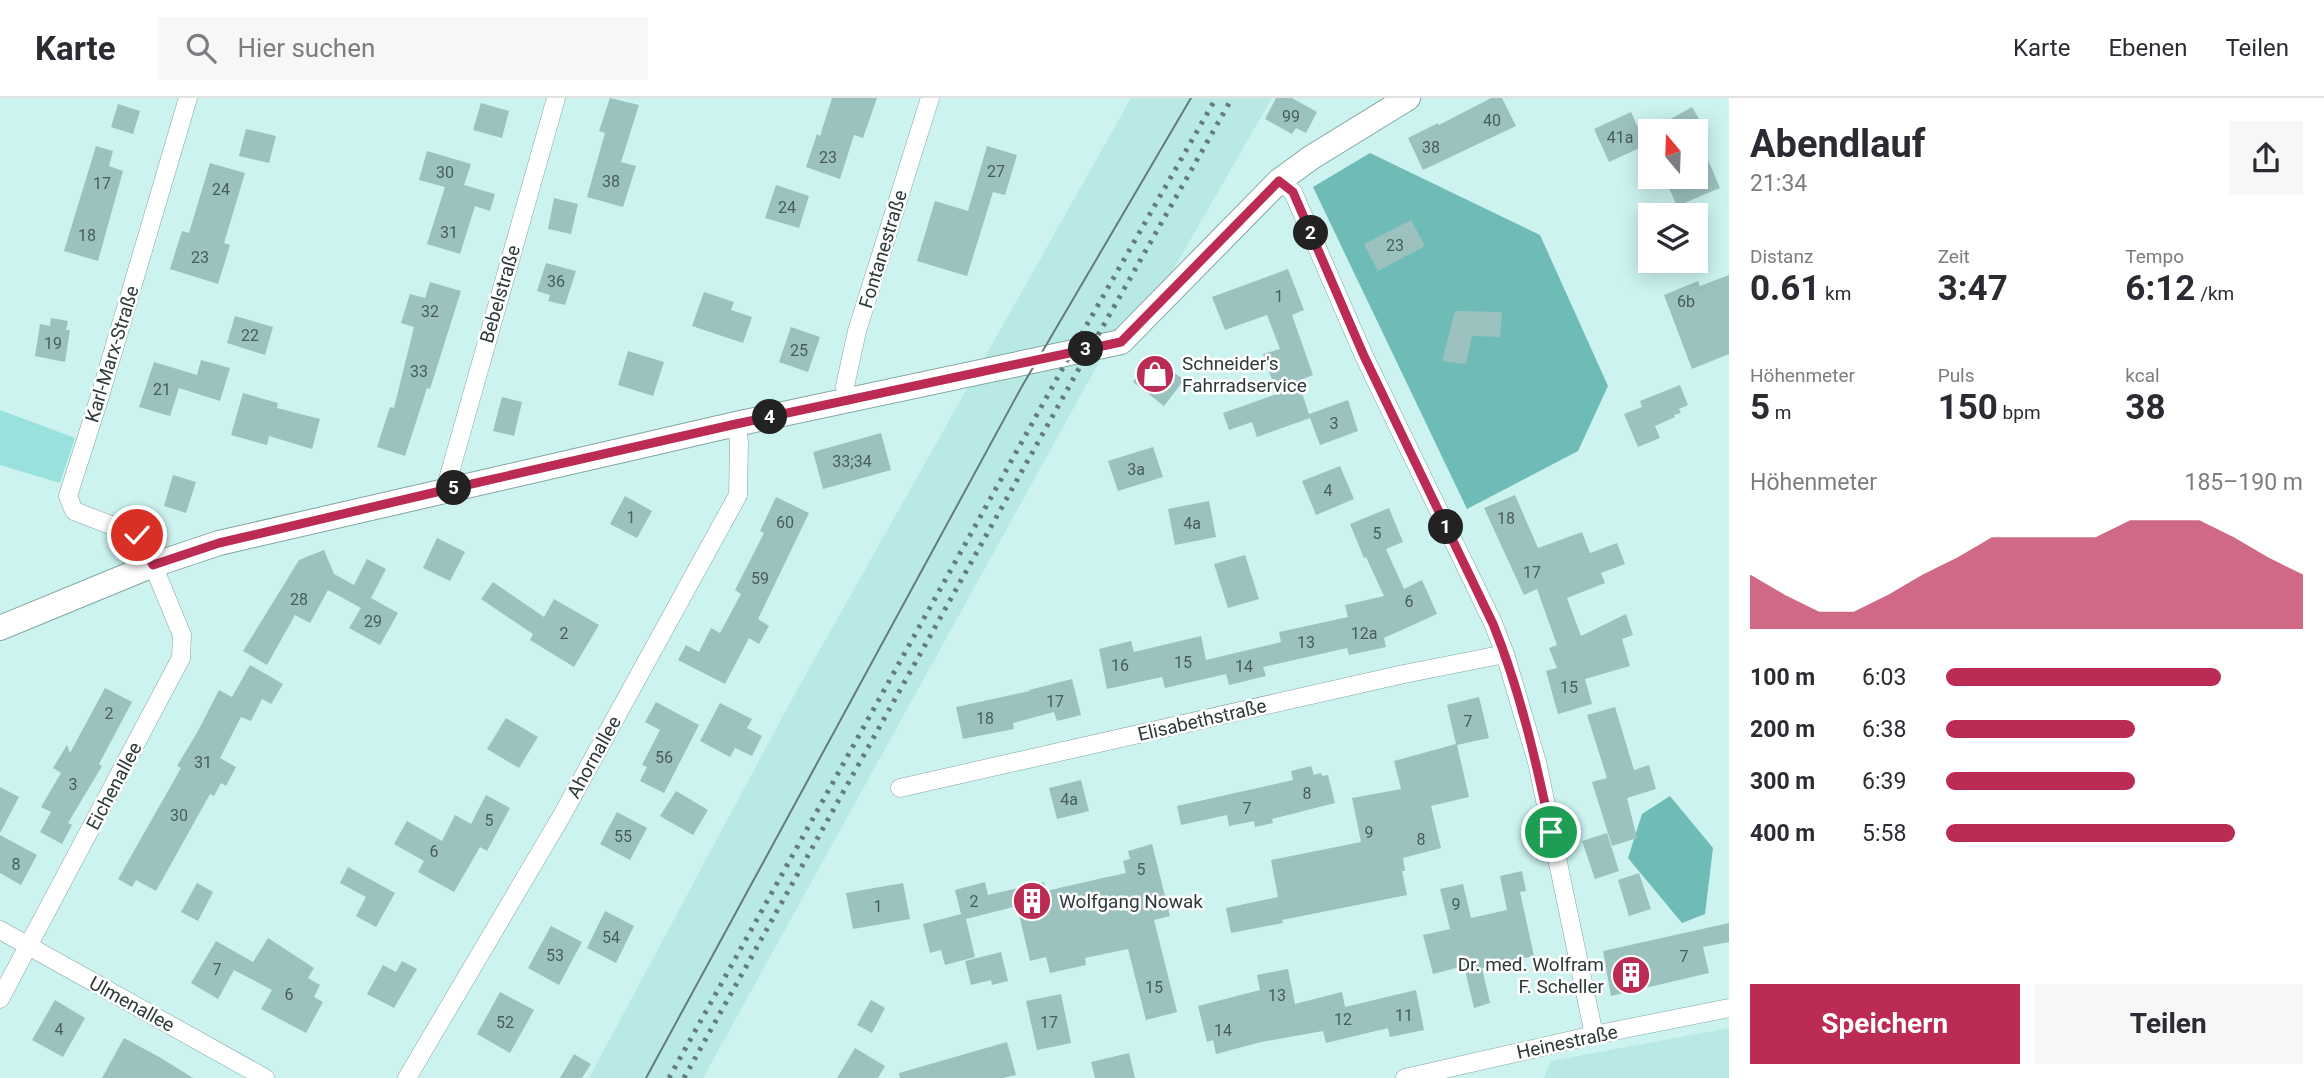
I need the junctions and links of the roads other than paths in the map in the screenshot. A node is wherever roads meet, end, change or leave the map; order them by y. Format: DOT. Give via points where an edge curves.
graph roads {
  1 [pos="187,98"];
  2 [pos="556,98"];
  3 [pos="930,98"];
  4 [pos="1408,98"];
  5 [pos="1279,181"];
  6 [pos="847,401"];
  7 [pos="736,424"];
  8 [pos="445,490"];
  9 [pos="153,565"];
  10 [pos="0,628"];
  11 [pos="1505,654"];
  12 [pos="900,789"];
  13 [pos="0,930"];
  14 [pos="30,947"];
  15 [pos="0,999"];
  16 [pos="1729,1008"];
  17 [pos="1594,1035"];
  18 [pos="265,1078"];
  19 [pos="407,1078"];
  20 [pos="1405,1078"];
  1 -- 9 [label="street, Karl-Marx-Straße" via="68,496 74,511 137,535"];
  2 -- 8 [label="street, Bebelstraße"];
  3 -- 6 [label="street, Fontanestraße" via="858,331 845,386"];
  4 -- 5 [label="street"];
  5 -- 6 [label="street" via="1121,342"];
  5 -- 11 [label="street" via="1293,192 1364,356"];
  6 -- 7 [label="street"];
  7 -- 8 [label="street"];
  7 -- 19 [label="street, Ahornallee" via="738,495 561,817"];
  8 -- 9 [label="street" via="219,543"];
  9 -- 10 [label="street"];
  9 -- 14 [label="street, Eichenallee" via="182,635 181,658"];
  11 -- 12 [label="street, Elisabethstraße"];
  11 -- 17 [label="street" via="1537,762"];
  13 -- 14 [label="street, Ulmenallee"];
  14 -- 15 [label="street, Eichenallee"];
  14 -- 18 [label="street, Ulmenallee"];
  16 -- 17 [label="street, Heinestraße"];
  17 -- 20 [label="street, Heinestraße"];
}
